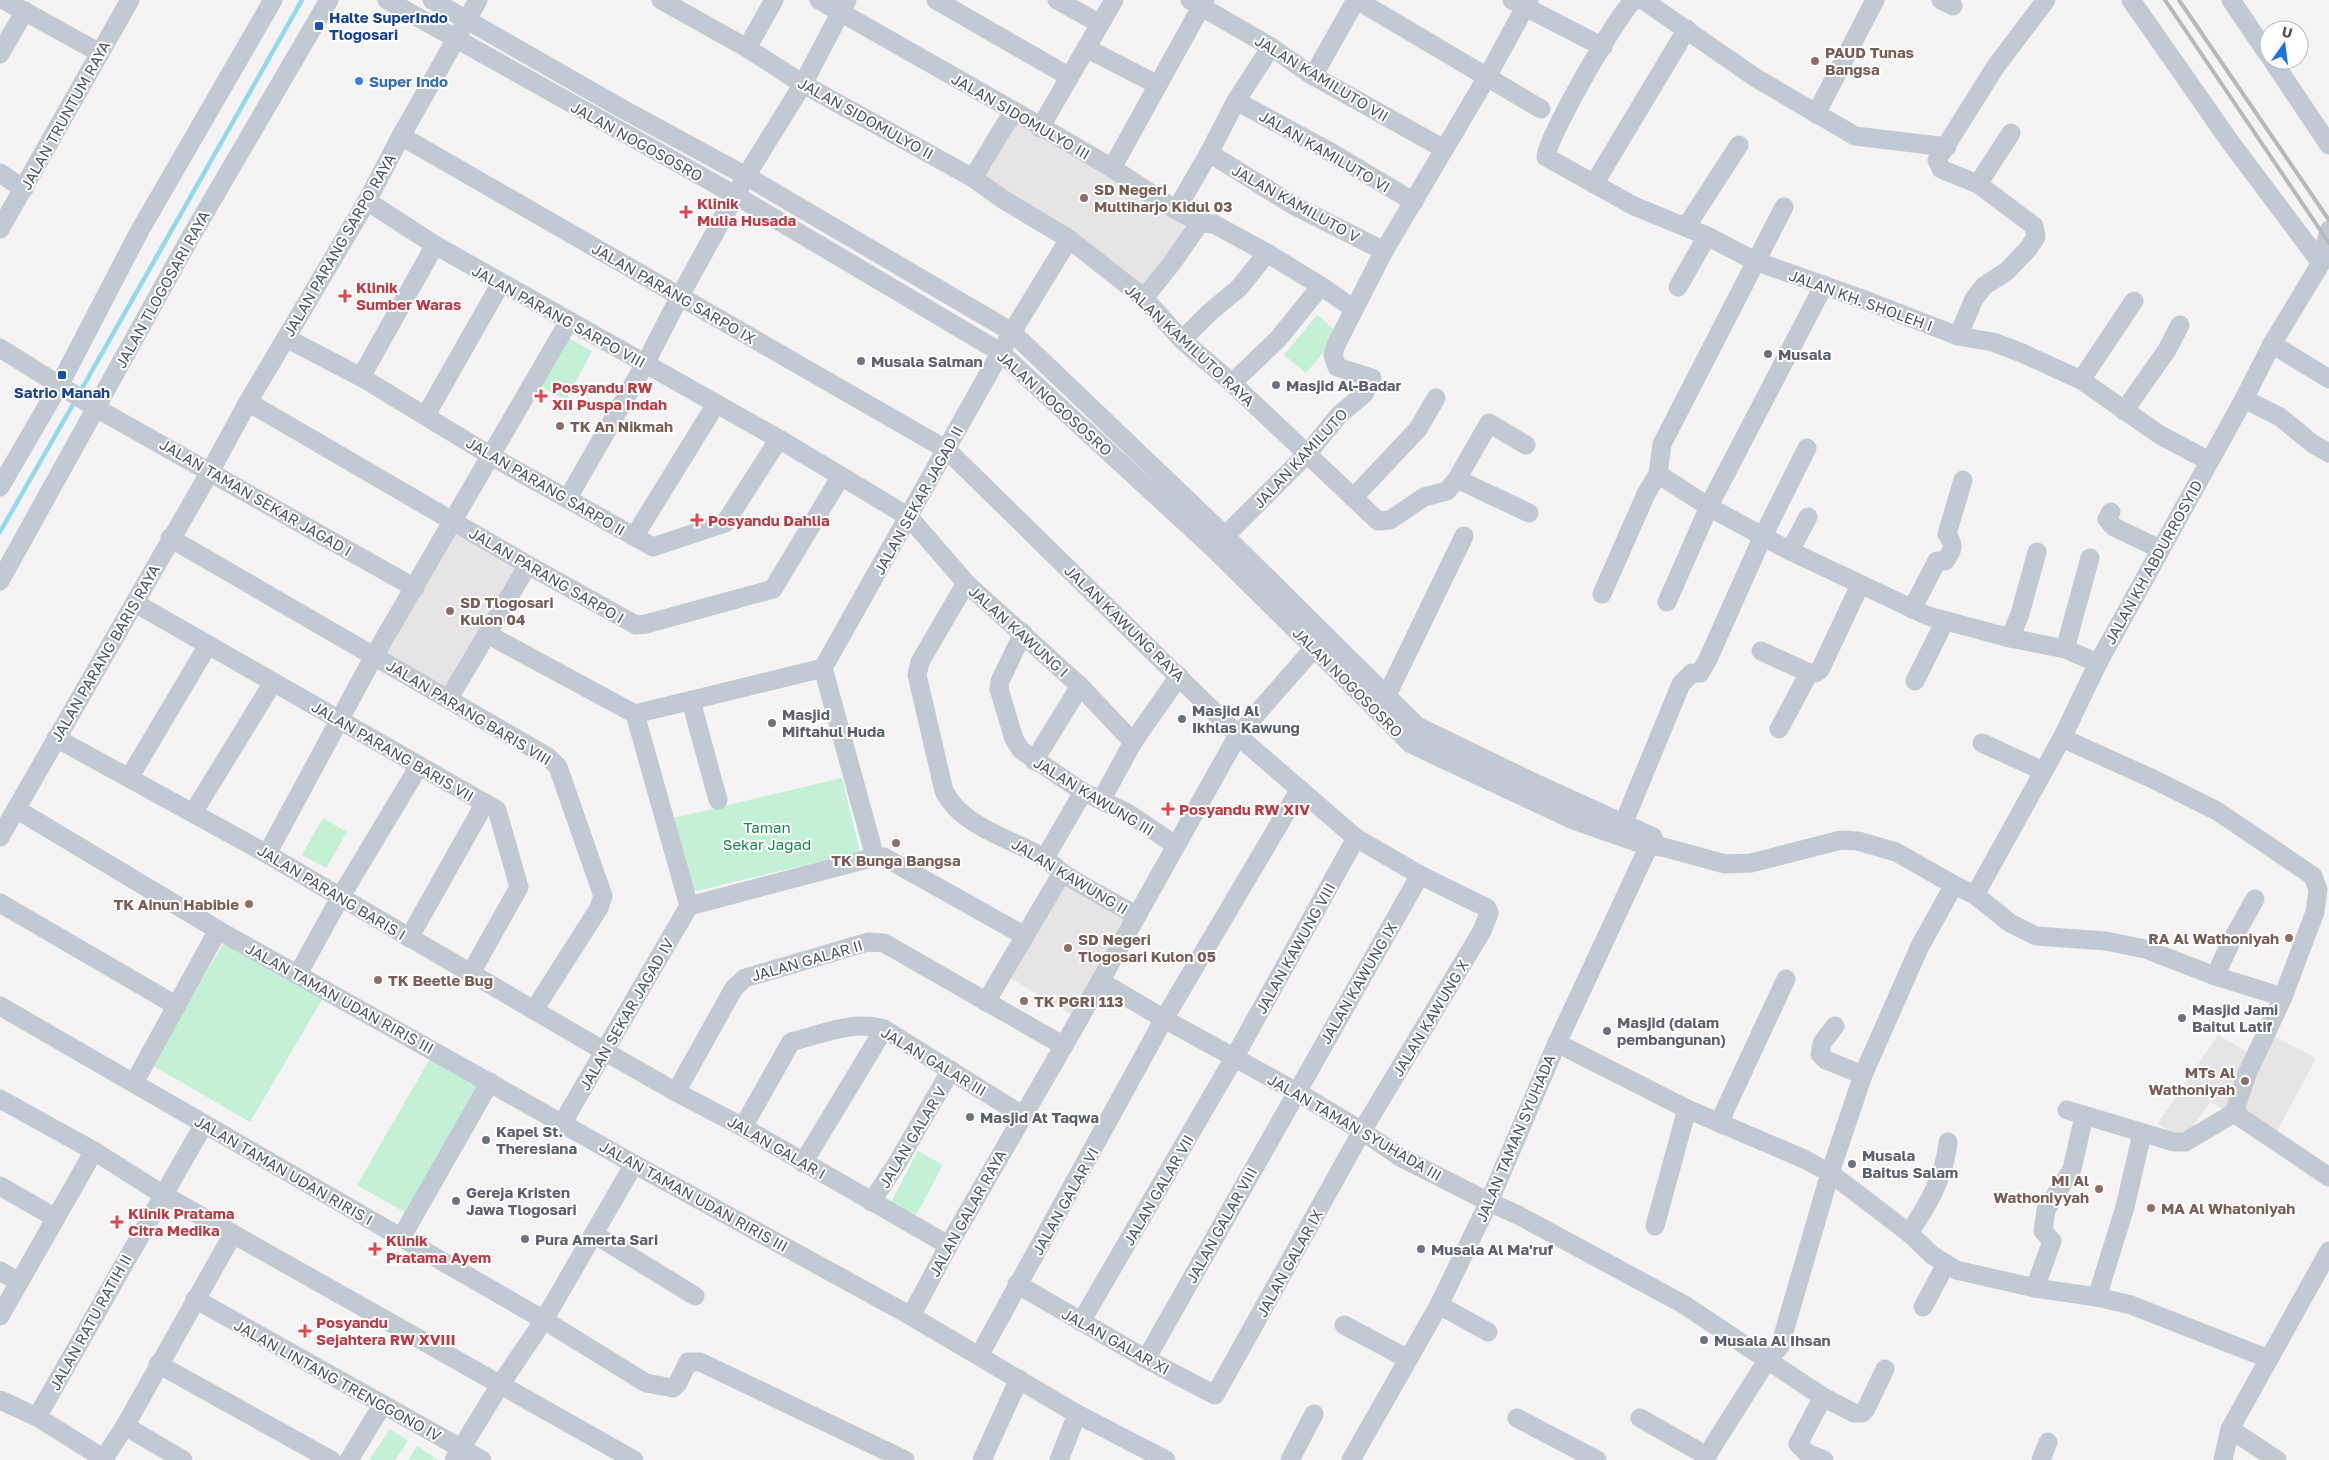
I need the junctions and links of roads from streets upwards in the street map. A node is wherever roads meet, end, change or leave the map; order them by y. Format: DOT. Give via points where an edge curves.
graph roads {
  1 [pos="4,0"];
  2 [pos="130,0"];
  3 [pos="273,0"];
  4 [pos="329,0"];
  5 [pos="387,0"];
  6 [pos="432,0"];
  7 [pos="478,0"];
  8 [pos="661,0"];
  9 [pos="774,0"];
  10 [pos="819,0"];
  11 [pos="936,0"];
  12 [pos="1057,0"];
  13 [pos="1114,0"];
  14 [pos="1356,0"];
  15 [pos="1634,0"];
  16 [pos="1643,0"];
  17 [pos="1875,0"];
  18 [pos="2046,0"];
  19 [pos="2131,0"];
  20 [pos="2231,0"];
  21 [pos="1199,2"];
  22 [pos="1522,3"];
  23 [pos="843,6"];
  24 [pos="25,11"];
  25 [pos="466,19"];
  26 [pos="1100,24"];
  27 [pos="1687,28"];
  28 [pos="455,39"];
  29 [pos="2259,41"];
  30 [pos="1271,47"];
  31 [pos="1603,47"];
  32 [pos="747,48"];
  33 [pos="1086,48"];
  34 [pos="100,53"];
  35 [pos="0,54"];
  36 [pos="2279,70"];
  37 [pos="1068,76"];
  38 [pos="1314,76"];
  39 [pos="1488,77"];
  40 [pos="803,84"];
  41 [pos="1158,85"];
  42 [pos="1236,101"];
  43 [pos="1540,109"];
  44 [pos="1016,112"];
  45 [pos="1816,114"];
  46 [pos="1040,128"];
  47 [pos="2011,133"];
  48 [pos="400,136"];
  49 [pos="1739,145"];
  50 [pos="2329,145"];
  51 [pos="1947,147"];
  52 [pos="1444,149"];
  53 [pos="1209,153"];
  54 [pos="1112,168"];
  55 [pos="0,173"];
  56 [pos="746,176"];
  57 [pos="973,178"];
  58 [pos="1594,184"];
  59 [pos="1978,184"];
  60 [pos="24,189"];
  61 [pos="735,195"];
  62 [pos="367,201"];
  63 [pos="1414,202"];
  64 [pos="1784,207"];
  65 [pos="1176,210"];
  66 [pos="1200,223"];
  67 [pos="1686,227"];
  68 [pos="0,229"];
  69 [pos="2329,230"];
  70 [pos="1707,236"];
  71 [pos="1069,239"];
  72 [pos="435,245"];
  73 [pos="1384,251"];
  74 [pos="1267,253"];
  75 [pos="1755,261"];
  76 [pos="2320,263"];
  77 [pos="501,283"];
  78 [pos="1824,285"];
  79 [pos="1321,286"];
  80 [pos="1678,287"];
  81 [pos="680,296"];
  82 [pos="1144,298"];
  83 [pos="2134,301"];
  84 [pos="1354,309"];
  85 [pos="569,321"];
  86 [pos="2180,325"];
  87 [pos="1012,332"];
  88 [pos="1958,336"];
  89 [pos="286,338"];
  90 [pos="1182,340"];
  91 [pos="2272,344"];
  92 [pos="0,348"];
  93 [pos="1000,352"];
  94 [pos="645,364"];
  95 [pos="361,377"];
  96 [pos="2329,379"];
  97 [pos="2081,380"];
  98 [pos="1232,383"];
  99 [pos="64,387"];
  100 [pos="1436,398"];
  101 [pos="2244,399"];
  102 [pos="248,402"];
  103 [pos="716,404"];
  104 [pos="94,406"];
  105 [pos="2124,411"];
  106 [pos="426,416"];
  107 [pos="778,439"];
  108 [pos="1526,445"];
  109 [pos="1807,448"];
  110 [pos="947,450"];
  111 [pos="1308,453"];
  112 [pos="2329,453"];
  113 [pos="491,456"];
  114 [pos="2209,461"];
  115 [pos="211,470"];
  116 [pos="1658,474"];
  117 [pos="841,476"];
  118 [pos="1457,479"];
  119 [pos="1963,480"];
  120 [pos="0,487"];
  121 [pos="568,498"];
  122 [pos="1353,498"];
  123 [pos="1709,507"];
  124 [pos="2111,512"];
  125 [pos="1529,513"];
  126 [pos="909,517"];
  127 [pos="1808,517"];
  128 [pos="454,521"];
  129 [pos="1225,536"];
  130 [pos="1464,536"];
  131 [pos="1763,536"];
  132 [pos="634,537"];
  133 [pos="170,538"];
  134 [pos="2160,549"];
  135 [pos="1790,551"];
  136 [pos="2037,552"];
  137 [pos="2090,558"];
  138 [pos="528,565"];
  139 [pos="0,581"];
  140 [pos="966,583"];
  141 [pos="1860,585"];
  142 [pos="415,588"];
  143 [pos="1602,594"];
  144 [pos="1667,602"];
  145 [pos="135,603"];
  146 [pos="1912,609"];
  147 [pos="1945,621"];
  148 [pos="1023,633"];
  149 [pos="487,634"];
  150 [pos="2010,638"];
  151 [pos="1319,642"];
  152 [pos="208,645"];
  153 [pos="2065,649"];
  154 [pos="1761,652"];
  155 [pos="374,656"];
  156 [pos="2098,663"];
  157 [pos="823,668"];
  158 [pos="1809,673"];
  159 [pos="1179,676"];
  160 [pos="1915,681"];
  161 [pos="272,684"];
  162 [pos="1080,686"];
  163 [pos="1387,695"];
  164 [pos="449,698"];
  165 [pos="692,701"];
  166 [pos="635,714"];
  167 [pos="342,720"];
  168 [pos="1779,729"];
  169 [pos="1238,735"];
  170 [pos="56,738"];
  171 [pos="2062,738"];
  172 [pos="1133,742"];
  173 [pos="1982,743"];
  174 [pos="1034,761"];
  175 [pos="419,766"];
  176 [pos="2043,771"];
  177 [pos="129,778"];
  178 [pos="1300,789"];
  179 [pos="1083,792"];
  180 [pos="1535,794"];
  181 [pos="1102,799"];
  182 [pos="718,800"];
  183 [pos="485,803"];
  184 [pos="16,809"];
  185 [pos="194,813"];
  186 [pos="1621,829"];
  187 [pos="0,837"];
  188 [pos="1356,838"];
  189 [pos="1655,843"];
  190 [pos="1174,845"];
  191 [pos="268,854"];
  192 [pos="875,857"];
  193 [pos="1045,858"];
  194 [pos="1062,873"];
  195 [pos="1420,875"];
  196 [pos="1954,885"];
  197 [pos="341,896"];
  198 [pos="1979,899"];
  199 [pos="2255,899"];
  200 [pos="0,903"];
  201 [pos="689,906"];
  202 [pos="1482,906"];
  203 [pos="1137,916"];
  204 [pos="218,930"];
  205 [pos="1025,936"];
  206 [pos="409,938"];
  207 [pos="471,973"];
  208 [pos="298,974"];
  209 [pos="2215,976"];
  210 [pos="1786,979"];
  211 [pos="1100,981"];
  212 [pos="2283,997"];
  213 [pos="986,1002"];
  214 [pos="0,1006"];
  215 [pos="177,1006"];
  216 [pos="534,1010"];
  217 [pos="1164,1019"];
  218 [pos="1836,1026"];
  219 [pos="884,1029"];
  220 [pos="1557,1043"];
  221 [pos="1064,1046"];
  222 [pos="604,1051"];
  223 [pos="1234,1058"];
  224 [pos="952,1070"];
  225 [pos="1863,1075"];
  226 [pos="490,1082"];
  227 [pos="134,1083"];
  228 [pos="676,1092"];
  229 [pos="1296,1092"];
  230 [pos="0,1099"];
  231 [pos="1687,1109"];
  232 [pos="2234,1112"];
  233 [pos="1022,1114"];
  234 [pos="563,1122"];
  235 [pos="204,1124"];
  236 [pos="1721,1124"];
  237 [pos="743,1126"];
  238 [pos="2142,1134"];
  239 [pos="1371,1137"];
  240 [pos="1948,1142"];
  241 [pos="94,1151"];
  242 [pos="803,1163"];
  243 [pos="634,1164"];
  244 [pos="1830,1173"];
  245 [pos="2328,1173"];
  246 [pos="0,1186"];
  247 [pos="162,1194"];
  248 [pos="871,1202"];
  249 [pos="1489,1202"];
  250 [pos="54,1217"];
  251 [pos="1655,1226"];
  252 [pos="1909,1233"];
  253 [pos="233,1234"];
  254 [pos="594,1234"];
  255 [pos="401,1238"];
  256 [pos="948,1245"];
  257 [pos="2329,1251"];
  258 [pos="1946,1264"];
  259 [pos="0,1271"];
  260 [pos="19,1282"];
  261 [pos="1017,1284"];
  262 [pos="2035,1288"];
  263 [pos="696,1296"];
  264 [pos="2097,1297"];
  265 [pos="195,1299"];
  266 [pos="1439,1306"];
  267 [pos="1923,1307"];
  268 [pos="0,1316"];
  269 [pos="911,1316"];
  270 [pos="544,1320"];
  271 [pos="1081,1322"];
  272 [pos="1344,1325"];
  273 [pos="1488,1332"];
  274 [pos="979,1356"];
  275 [pos="1146,1359"];
  276 [pos="1408,1359"];
  277 [pos="2269,1360"];
  278 [pos="1766,1362"];
  279 [pos="158,1364"];
  280 [pos="1885,1369"];
  281 [pos="1019,1379"];
  282 [pos="500,1385"];
  283 [pos="1215,1395"];
  284 [pos="1823,1397"];
  285 [pos="0,1400"];
  286 [pos="383,1404"];
  287 [pos="1077,1414"];
  288 [pos="1314,1414"];
  289 [pos="37,1417"];
  290 [pos="1517,1418"];
  291 [pos="1640,1418"];
  292 [pos="125,1426"];
  293 [pos="2230,1429"];
  294 [pos="2048,1442"];
  295 [pos="458,1454"];
  296 [pos="1706,1458"];
  297 [pos="103,1459"];
  298 [pos="183,1460"];
  299 [pos="331,1460"];
  300 [pos="349,1460"];
  301 [pos="482,1460"];
  302 [pos="634,1460"];
  303 [pos="905,1460"];
  304 [pos="982,1460"];
  305 [pos="1060,1460"];
  306 [pos="1166,1460"];
  307 [pos="1290,1460"];
  308 [pos="1351,1460"];
  309 [pos="1597,1460"];
  310 [pos="1824,1460"];
  311 [pos="2041,1460"];
  312 [pos="2223,1460"];
  313 [pos="2277,1460"];
  1 -- 24 [label="street"];
  2 -- 34 [label="street, JALAN TRUNTUM RAYA"];
  3 -- 99 [label="street" via="139,232"];
  4 -- 104 [label="street, JALAN TLOGOSARI RAYA"];
  5 -- 28 [label="street, JALAN NOGOSOSRO"];
  6 -- 25 [label="street, JALAN NOGOSOSRO"];
  7 -- 25 [label="street, JALAN PARANG SARPO RAYA"];
  8 -- 32 [label="street, JALAN SIDOMULYO II"];
  9 -- 32 [label="street"];
  10 -- 23 [label="street, JALAN SIDOMULYO III"];
  11 -- 37 [label="street"];
  12 -- 26 [label="street"];
  13 -- 26 [label="street"];
  14 -- 38 [label="street"];
  14 -- 39 [label="street"];
  15 -- 31 [label="street"];
  16 -- 27 [label="street"];
  17 -- 45 [label="street"];
  18 -- 51 [label="street" via="1996,66"];
  19 -- 76 [label="street" via="2230,143"];
  20 -- 29 [label="street"];
  21 -- 30 [label="street, JALAN KAMILUTO VII"];
  21 -- 41 [label="street"];
  22 -- 31 [label="street"];
  22 -- 39 [label="street"];
  23 -- 40 [label="street"];
  23 -- 44 [label="street, JALAN SIDOMULYO III"];
  24 -- 34 [label="street"];
  24 -- 35 [label="street"];
  25 -- 28 [label="street, JALAN PARANG SARPO RAYA"];
  25 -- 56 [label="street, JALAN NOGOSOSRO"];
  26 -- 33 [label="street"];
  27 -- 45 [label="street" via="1756,78"];
  27 -- 58 [label="street"];
  28 -- 48 [label="street, JALAN PARANG SARPO RAYA"];
  28 -- 61 [label="street, JALAN NOGOSOSRO"];
  30 -- 38 [label="street, JALAN KAMILUTO VII"];
  30 -- 42 [label="street"];
  31 -- 58 [label="street, JALAN KH. SHOLEH I" via="1560,119 1546,157"];
  32 -- 40 [label="street, JALAN SIDOMULYO II"];
  33 -- 37 [label="street"];
  33 -- 41 [label="street"];
  34 -- 60 [label="street, JALAN TRUNTUM RAYA"];
  36 -- 50 [label="street"];
  37 -- 46 [label="street"];
  38 -- 52 [label="street, JALAN KAMILUTO VII"];
  39 -- 43 [label="street"];
  39 -- 52 [label="street"];
  40 -- 56 [label="street"];
  40 -- 57 [label="street, JALAN SIDOMULYO II"];
  41 -- 54 [label="street"];
  42 -- 53 [label="street"];
  42 -- 63 [label="street, JALAN KAMILUTO VI"];
  44 -- 46 [label="street, JALAN SIDOMULYO III"];
  44 -- 57 [label="street"];
  45 -- 51 [label="street" via="1855,136"];
  46 -- 54 [label="street, JALAN SIDOMULYO III"];
  47 -- 59 [label="street"];
  48 -- 62 [label="street, JALAN PARANG SARPO RAYA"];
  48 -- 81 [label="street, JALAN PARANG SARPO IX"];
  49 -- 67 [label="street"];
  51 -- 59 [label="street" via="1937,160 1941,169"];
  52 -- 63 [label="street"];
  53 -- 65 [label="street"];
  53 -- 73 [label="street, JALAN KAMILUTO V" via="1294,205"];
  54 -- 65 [label="street, JALAN SIDOMULYO III"];
  55 -- 60 [label="street"];
  56 -- 61 [label="street"];
  56 -- 87 [label="street, JALAN NOGOSOSRO"];
  57 -- 71 [label="street, JALAN SIDOMULYO II"];
  58 -- 67 [label="street, JALAN KH. SHOLEH I" via="1634,206"];
  59 -- 88 [label="street" via="2034,226 2036,237 2007,271 1984,286 1974,299"];
  60 -- 68 [label="street, JALAN TRUNTUM RAYA"];
  61 -- 81 [label="street"];
  61 -- 93 [label="street, JALAN NOGOSOSRO"];
  62 -- 72 [label="street, JALAN PARANG SARPO VIII"];
  62 -- 89 [label="street, JALAN PARANG SARPO RAYA"];
  63 -- 73 [label="street"];
  64 -- 75 [label="street"];
  65 -- 66 [label="street, JALAN SIDOMULYO III"];
  66 -- 74 [label="street, JALAN SIDOMULYO III" via="1214,224"];
  66 -- 82 [label="street"];
  67 -- 70 [label="street, JALAN KH. SHOLEH I"];
  69 -- 76 [label="street, JALAN KH ABDURROSYID"];
  70 -- 75 [label="street, JALAN KH. SHOLEH I"];
  70 -- 80 [label="street"];
  71 -- 82 [label="street, JALAN KAMILUTO RAYA"];
  71 -- 87 [label="street"];
  72 -- 77 [label="street, JALAN PARANG SARPO VIII"];
  72 -- 95 [label="street"];
  73 -- 84 [label="street"];
  74 -- 79 [label="street, JALAN SIDOMULYO III"];
  74 -- 90 [label="street" via="1239,288"];
  75 -- 78 [label="street, JALAN KH. SHOLEH I"];
  75 -- 116 [label="street" via="1662,444"];
  76 -- 91 [label="street, JALAN KH ABDURROSYID"];
  77 -- 85 [label="street, JALAN PARANG SARPO VIII"];
  77 -- 106 [label="street"];
  78 -- 88 [label="street, JALAN KH. SHOLEH I"];
  78 -- 123 [label="street"];
  79 -- 84 [label="street, JALAN SIDOMULYO III"];
  79 -- 98 [label="street" via="1278,338"];
  81 -- 94 [label="street"];
  81 -- 110 [label="street, JALAN PARANG SARPO IX"];
  82 -- 90 [label="street, JALAN KAMILUTO RAYA"];
  83 -- 97 [label="street"];
  84 -- 111 [label="street, JALAN KAMILUTO" via="1333,355 1337,367 1372,378 1364,394 1339,415"];
  85 -- 94 [label="street, JALAN PARANG SARPO VIII"];
  85 -- 113 [label="street"];
  86 -- 105 [label="street" via="2167,350"];
  87 -- 93 [label="street, JALAN SEKAR JAGAD II"];
  87 -- 129 [label="street, JALAN NOGOSOSRO"];
  88 -- 97 [label="street, JALAN KH. SHOLEH I" via="1992,342"];
  89 -- 95 [label="street, JALAN PARANG SARPO II"];
  89 -- 102 [label="street, JALAN PARANG SARPO RAYA"];
  90 -- 98 [label="street, JALAN KAMILUTO RAYA"];
  91 -- 96 [label="street"];
  91 -- 101 [label="street, JALAN KH ABDURROSYID"];
  92 -- 99 [label="street, JALAN TAMAN SEKAR JAGAD I"];
  93 -- 110 [label="street, JALAN SEKAR JAGAD II"];
  93 -- 151 [label="street, JALAN NOGOSOSRO"];
  94 -- 103 [label="street, JALAN PARANG SARPO VIII"];
  94 -- 121 [label="street"];
  95 -- 106 [label="street, JALAN PARANG SARPO II"];
  97 -- 105 [label="street, JALAN KH. SHOLEH I"];
  98 -- 111 [label="street, JALAN KAMILUTO RAYA"];
  99 -- 104 [label="street, JALAN TAMAN SEKAR JAGAD I"];
  99 -- 120 [label="street"];
  100 -- 122 [label="street" via="1418,430"];
  101 -- 112 [label="street" via="2280,417"];
  101 -- 114 [label="street, JALAN KH ABDURROSYID"];
  102 -- 115 [label="street, JALAN PARANG SARPO RAYA"];
  102 -- 128 [label="street, JALAN PARANG SARPO I"];
  103 -- 107 [label="street, JALAN PARANG SARPO VIII"];
  103 -- 132 [label="street"];
  104 -- 115 [label="street, JALAN TAMAN SEKAR JAGAD I"];
  104 -- 139 [label="street, JALAN TLOGOSARI RAYA"];
  105 -- 114 [label="street, JALAN KH. SHOLEH I"];
  106 -- 113 [label="street, JALAN PARANG SARPO II"];
  107 -- 117 [label="street, JALAN PARANG SARPO VIII"];
  107 -- 132 [label="street, JALAN PARANG SARPO II" via="725,523 657,546"];
  108 -- 118 [label="street" via="1489,423"];
  109 -- 131 [label="street"];
  110 -- 126 [label="street, JALAN SEKAR JAGAD II"];
  110 -- 159 [label="street, JALAN KAWUNG RAYA"];
  111 -- 122 [label="street, JALAN KAMILUTO RAYA"];
  111 -- 129 [label="street, JALAN KAMILUTO"];
  113 -- 121 [label="street, JALAN PARANG SARPO II"];
  113 -- 128 [label="street"];
  114 -- 134 [label="street, JALAN KH ABDURROSYID"];
  115 -- 133 [label="street, JALAN PARANG BARIS RAYA"];
  115 -- 142 [label="street, JALAN TAMAN SEKAR JAGAD I"];
  116 -- 123 [label="street"];
  116 -- 143 [label="street"];
  117 -- 126 [label="street, JALAN PARANG SARPO VIII"];
  117 -- 138 [label="street, JALAN PARANG SARPO I" via="777,584 768,591 636,625"];
  118 -- 122 [label="street, JALAN KAMILUTO RAYA" via="1447,490 1424,497 1390,520 1378,521"];
  118 -- 125 [label="street"];
  119 -- 146 [label="street" via="1947,534 1953,550 1945,561 1937,562"];
  121 -- 132 [label="street, JALAN PARANG SARPO II"];
  123 -- 131 [label="street"];
  123 -- 144 [label="street"];
  124 -- 134 [label="street" via="2107,519 2114,526"];
  126 -- 140 [label="street, JALAN KAWUNG I"];
  126 -- 157 [label="street, JALAN SEKAR JAGAD II"];
  127 -- 135 [label="street"];
  128 -- 138 [label="street, JALAN PARANG SARPO I"];
  128 -- 142 [label="street"];
  129 -- 151 [label="street, JALAN NOGOSOSRO"];
  130 -- 163 [label="street"];
  131 -- 135 [label="street"];
  131 -- 186 [label="street" via="1700,673 1692,673 1681,684"];
  133 -- 145 [label="street, JALAN PARANG BARIS RAYA"];
  133 -- 155 [label="street, JALAN PARANG BARIS VIII"];
  134 -- 156 [label="street, JALAN KH ABDURROSYID"];
  135 -- 141 [label="street"];
  136 -- 150 [label="street"];
  137 -- 153 [label="street"];
  138 -- 149 [label="street"];
  140 -- 148 [label="street, JALAN KAWUNG I"];
  140 -- 193 [label="street, JALAN KAWUNG II" via="920,662 917,675 944,791 956,809"];
  141 -- 146 [label="street"];
  141 -- 158 [label="street" via="1820,670"];
  142 -- 155 [label="street"];
  145 -- 152 [label="street, JALAN PARANG BARIS VII"];
  145 -- 170 [label="street, JALAN PARANG BARIS RAYA"];
  146 -- 147 [label="street"];
  147 -- 150 [label="street"];
  147 -- 160 [label="street"];
  148 -- 162 [label="street, JALAN KAWUNG I"];
  148 -- 174 [label="street, JALAN KAWUNG III" via="999,689 1016,746"];
  149 -- 164 [label="street"];
  149 -- 166 [label="street"];
  150 -- 153 [label="street"];
  151 -- 163 [label="street, JALAN NOGOSOSRO"];
  151 -- 169 [label="street, JALAN GALAR RAYA"];
  151 -- 180 [label="street, JALAN NOGOSOSRO" via="1411,744"];
  152 -- 161 [label="street, JALAN PARANG BARIS VII"];
  152 -- 177 [label="street"];
  153 -- 156 [label="street"];
  154 -- 158 [label="street"];
  155 -- 164 [label="street, JALAN PARANG BARIS VIII"];
  155 -- 167 [label="street"];
  156 -- 171 [label="street, JALAN KH ABDURROSYID"];
  157 -- 165 [label="street"];
  157 -- 192 [label="street"];
  158 -- 168 [label="street"];
  159 -- 169 [label="street, JALAN KAWUNG RAYA"];
  159 -- 172 [label="street"];
  161 -- 167 [label="street, JALAN PARANG BARIS VII"];
  161 -- 185 [label="street"];
  162 -- 172 [label="street, JALAN KAWUNG I"];
  162 -- 174 [label="street"];
  163 -- 180 [label="street, JALAN NOGOSOSRO" via="1417,726"];
  164 -- 216 [label="street, JALAN PARANG BARIS VIII" via="548,757 558,768 604,896"];
  165 -- 166 [label="street"];
  165 -- 182 [label="street"];
  166 -- 201 [label="street"];
  167 -- 175 [label="street, JALAN PARANG BARIS VII"];
  167 -- 191 [label="street"];
  169 -- 178 [label="street, JALAN KAWUNG RAYA"];
  169 -- 190 [label="street, JALAN GALAR RAYA"];
  170 -- 177 [label="street, JALAN PARANG BARIS I"];
  170 -- 184 [label="street, JALAN PARANG BARIS RAYA"];
  171 -- 176 [label="street, JALAN KH ABDURROSYID"];
  171 -- 212 [label="street" via="2216,810 2313,876 2318,890 2315,912"];
  172 -- 181 [label="street"];
  173 -- 176 [label="street"];
  174 -- 179 [label="street, JALAN KAWUNG III"];
  175 -- 183 [label="street, JALAN PARANG BARIS VII"];
  175 -- 197 [label="street"];
  176 -- 198 [label="street, JALAN KH ABDURROSYID"];
  177 -- 185 [label="street, JALAN PARANG BARIS I"];
  178 -- 188 [label="street, JALAN KAWUNG RAYA"];
  178 -- 217 [label="street, JALAN GALAR VI"];
  179 -- 181 [label="street, JALAN KAWUNG III"];
  179 -- 193 [label="street"];
  180 -- 186 [label="street, JALAN NOGOSOSRO"];
  181 -- 190 [label="street, JALAN KAWUNG III"];
  183 -- 206 [label="street"];
  183 -- 207 [label="street, JALAN PARANG BARIS VII" via="497,810 519,887"];
  184 -- 187 [label="street, JALAN PARANG BARIS RAYA"];
  184 -- 204 [label="street, JALAN TAMAN UDAN RIRIS III"];
  185 -- 191 [label="street, JALAN PARANG BARIS I"];
  186 -- 189 [label="street, JALAN NOGOSOSRO"];
  188 -- 195 [label="street, JALAN KAWUNG RAYA"];
  188 -- 223 [label="street, JALAN KAWUNG VIII"];
  189 -- 196 [label="street" via="1725,864 1751,863 1826,842 1858,841 1896,852"];
  189 -- 220 [label="street, JALAN TAMAN SYUHADA"];
  190 -- 203 [label="street, JALAN GALAR RAYA"];
  191 -- 197 [label="street, JALAN PARANG BARIS I"];
  192 -- 201 [label="street"];
  192 -- 205 [label="street" via="884,857"];
  193 -- 194 [label="street, JALAN KAWUNG II"];
  194 -- 203 [label="street, JALAN KAWUNG II"];
  194 -- 205 [label="street"];
  195 -- 202 [label="street, JALAN KAWUNG RAYA"];
  195 -- 229 [label="street, JALAN KAWUNG IX"];
  196 -- 198 [label="street"];
  196 -- 225 [label="street" via="1920,946"];
  197 -- 206 [label="street, JALAN PARANG BARIS I"];
  197 -- 208 [label="street"];
  198 -- 209 [label="street" via="2020,930 2036,936 2106,941 2145,949"];
  199 -- 209 [label="street"];
  200 -- 215 [label="street"];
  201 -- 222 [label="street, JALAN SEKAR JAGAD IV"];
  202 -- 239 [label="street, JALAN KAWUNG X" via="1489,913 1482,931"];
  203 -- 211 [label="street, JALAN GALAR RAYA"];
  204 -- 208 [label="street, JALAN TAMAN UDAN RIRIS III"];
  204 -- 215 [label="street"];
  205 -- 213 [label="street"];
  206 -- 207 [label="street, JALAN PARANG BARIS I"];
  207 -- 216 [label="street, JALAN PARANG BARIS I"];
  208 -- 226 [label="street, JALAN TAMAN UDAN RIRIS III"];
  209 -- 212 [label="street"];
  210 -- 236 [label="street"];
  211 -- 217 [label="street, JALAN TAMAN SYUHADA III"];
  211 -- 221 [label="street, JALAN GALAR RAYA"];
  212 -- 232 [label="street" via="2247,1074"];
  213 -- 221 [label="street, JALAN GALAR II"];
  213 -- 228 [label="street, JALAN GALAR II" via="884,943 868,942 745,978 734,988"];
  214 -- 227 [label="street, JALAN TAMAN UDAN RIRIS I"];
  215 -- 227 [label="street"];
  216 -- 222 [label="street, JALAN PARANG BARIS I"];
  217 -- 223 [label="street, JALAN TAMAN SYUHADA III"];
  217 -- 261 [label="street, JALAN GALAR VI"];
  218 -- 225 [label="street" via="1822,1043 1820,1054 1826,1060"];
  219 -- 224 [label="street, JALAN GALAR III"];
  219 -- 237 [label="street, JALAN GALAR III" via="868,1024 853,1025 791,1042"];
  219 -- 242 [label="street"];
  220 -- 231 [label="street"];
  220 -- 249 [label="street, JALAN TAMAN SYUHADA"];
  221 -- 233 [label="street, JALAN GALAR RAYA"];
  222 -- 228 [label="street, JALAN GALAR I"];
  222 -- 234 [label="street, JALAN SEKAR JAGAD IV"];
  223 -- 229 [label="street, JALAN TAMAN SYUHADA III"];
  223 -- 271 [label="street, JALAN GALAR VII"];
  224 -- 233 [label="street, JALAN GALAR III"];
  224 -- 248 [label="street, JALAN GALAR V"];
  225 -- 244 [label="street"];
  226 -- 234 [label="street, JALAN TAMAN UDAN RIRIS III"];
  226 -- 255 [label="street"];
  227 -- 235 [label="street, JALAN TAMAN UDAN RIRIS I"];
  228 -- 237 [label="street, JALAN GALAR I"];
  229 -- 239 [label="street, JALAN TAMAN SYUHADA III"];
  229 -- 275 [label="street, JALAN GALAR VIII"];
  230 -- 241 [label="street"];
  231 -- 236 [label="street"];
  231 -- 251 [label="street"];
  232 -- 238 [label="street" via="2185,1142"];
  232 -- 245 [label="street"];
  233 -- 256 [label="street, JALAN GALAR RAYA"];
  234 -- 243 [label="street, JALAN TAMAN UDAN RIRIS III"];
  235 -- 247 [label="street, JALAN RATU RATIH II"];
  235 -- 255 [label="street, JALAN TAMAN UDAN RIRIS I"];
  236 -- 244 [label="street"];
  237 -- 242 [label="street, JALAN GALAR I"];
  238 -- 262 [label="street" via="2075,1114 2072,1169 2046,1210 2043,1231 2052,1241"];
  238 -- 264 [label="street" via="2125,1207"];
  239 -- 249 [label="street, JALAN TAMAN SYUHADA III" via="1400,1157"];
  239 -- 283 [label="street, JALAN GALAR IX"];
  240 -- 252 [label="street" via="1945,1168 1925,1210"];
  241 -- 247 [label="street"];
  241 -- 250 [label="street"];
  242 -- 248 [label="street, JALAN GALAR I"];
  243 -- 254 [label="street"];
  243 -- 269 [label="street, JALAN TAMAN UDAN RIRIS III"];
  244 -- 252 [label="street"];
  244 -- 278 [label="street" via="1780,1346"];
  246 -- 250 [label="street"];
  247 -- 253 [label="street"];
  247 -- 289 [label="street, JALAN RATU RATIH II"];
  248 -- 256 [label="street, JALAN GALAR I"];
  249 -- 266 [label="street, JALAN TAMAN SYUHADA"];
  249 -- 278 [label="street, JALAN TAMAN SYUHADA III" via="1683,1304"];
  250 -- 260 [label="street"];
  252 -- 258 [label="street"];
  253 -- 265 [label="street"];
  253 -- 282 [label="street"];
  254 -- 263 [label="street"];
  254 -- 270 [label="street"];
  255 -- 270 [label="street, JALAN TAMAN UDAN RIRIS I"];
  256 -- 269 [label="street, JALAN GALAR RAYA"];
  257 -- 277 [label="street"];
  258 -- 262 [label="street" via="1956,1270"];
  258 -- 267 [label="street"];
  259 -- 260 [label="street"];
  260 -- 268 [label="street"];
  261 -- 271 [label="street, JALAN GALAR XI"];
  261 -- 274 [label="street, JALAN GALAR VI"];
  262 -- 264 [label="street"];
  264 -- 277 [label="street" via="2131,1305"];
  265 -- 279 [label="street"];
  265 -- 286 [label="street, JALAN LINTANG TRENGGONO IV"];
  266 -- 273 [label="street"];
  266 -- 276 [label="street, JALAN TAMAN SYUHADA"];
  269 -- 274 [label="street, JALAN TAMAN UDAN RIRIS III"];
  270 -- 282 [label="street"];
  270 -- 303 [label="street, JALAN TAMAN UDAN RIRIS I" via="646,1382 666,1387 678,1384 688,1362 700,1362"];
  271 -- 275 [label="street, JALAN GALAR XI"];
  272 -- 276 [label="street"];
  274 -- 281 [label="street, JALAN TAMAN UDAN RIRIS III"];
  275 -- 283 [label="street, JALAN GALAR XI"];
  276 -- 308 [label="street, JALAN TAMAN SYUHADA"];
  277 -- 293 [label="street"];
  278 -- 284 [label="street, JALAN TAMAN SYUHADA III"];
  278 -- 296 [label="street"];
  279 -- 292 [label="street"];
  279 -- 299 [label="street"];
  280 -- 284 [label="street, JALAN TAMAN SYUHADA III" via="1862,1413"];
  281 -- 287 [label="street, JALAN TAMAN UDAN RIRIS III"];
  281 -- 304 [label="street"];
  282 -- 295 [label="street"];
  282 -- 302 [label="street"];
  284 -- 310 [label="street" via="1798,1444 1807,1453"];
  285 -- 289 [label="street"];
  286 -- 295 [label="street, JALAN LINTANG TRENGGONO IV"];
  286 -- 300 [label="street"];
  287 -- 305 [label="street"];
  287 -- 306 [label="street, JALAN TAMAN UDAN RIRIS III"];
  288 -- 307 [label="street"];
  289 -- 297 [label="street"];
  290 -- 309 [label="street"];
  291 -- 296 [label="street"];
  292 -- 297 [label="street"];
  292 -- 298 [label="street"];
  293 -- 312 [label="street"];
  293 -- 313 [label="street"];
  294 -- 311 [label="street"];
  295 -- 301 [label="street, JALAN LINTANG TRENGGONO IV"];
}
